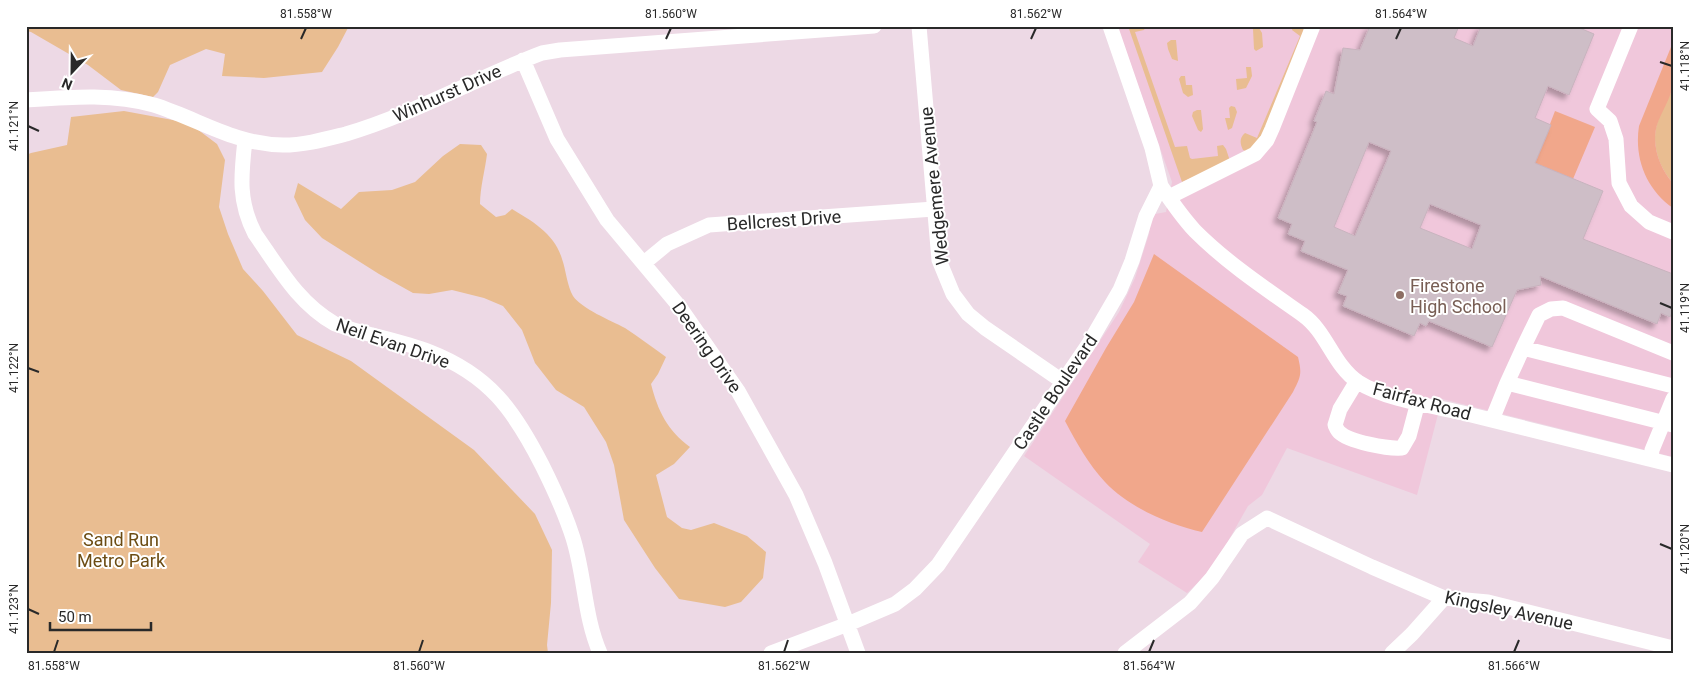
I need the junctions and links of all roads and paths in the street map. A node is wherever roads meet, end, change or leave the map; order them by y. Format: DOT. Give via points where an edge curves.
graph roads {
  1 [pos="874,26"];
  2 [pos="919,26"];
  3 [pos="1110,26"];
  4 [pos="1313,26"];
  5 [pos="1631,26"];
  6 [pos="523,60"];
  7 [pos="26,100"];
  8 [pos="245,140"];
  9 [pos="1165,191"];
  10 [pos="934,208"];
  11 [pos="1673,232"];
  12 [pos="644,262"];
  13 [pos="1523,348"];
  14 [pos="1673,353"];
  15 [pos="1062,381"];
  16 [pos="1357,381"];
  17 [pos="1507,384"];
  18 [pos="1673,386"];
  19 [pos="1673,399"];
  20 [pos="1418,402"];
  21 [pos="1492,420"];
  22 [pos="1668,424"];
  23 [pos="1651,459"];
  24 [pos="1673,465"];
  25 [pos="1444,598"];
  26 [pos="848,624"];
  27 [pos="1673,648"];
  28 [pos="600,653"];
  29 [pos="771,653"];
  30 [pos="858,653"];
  31 [pos="1125,653"];
  32 [pos="1392,653"];
  1 -- 6 [label="street, Winhurst Drive" via="560,50"];
  2 -- 10 [label="street, Wedgemere Avenue"];
  3 -- 9 [label="street"];
  4 -- 9 [label="street" via="1260,150 1234,165"];
  5 -- 11 [label="street" via="1597,108 1610,121 1616,139 1619,183 1631,206 1649,222"];
  6 -- 8 [label="street, Winhurst Drive" via="404,113 340,136 283,145"];
  6 -- 12 [label="street, Deering Drive" via="557,139 608,220"];
  7 -- 8 [label="street, Winhurst Drive" via="86,96 128,99 154,105"];
  8 -- 28 [label="street, Neil Evan Drive" via="241,185 249,222 260,242 307,304 335,324 428,351 456,364 488,386 507,406 565,514 576,549 589,621"];
  9 -- 15 [label="street, Castle Boulevard" via="1146,216 1120,290 1088,345"];
  9 -- 16 [label="street, Fairfax Road" via="1194,230 1213,247 1306,317"];
  10 -- 12 [label="street, Bellcrest Drive" via="709,225 667,244"];
  10 -- 15 [label="street, Wedgemere Avenue" via="939,260 960,305 985,328"];
  12 -- 26 [label="street, Deering Drive" via="680,306 738,390 796,495"];
  13 -- 14 [label="street" via="1540,315 1551,308 1563,308"];
  13 -- 17 [label="street"];
  13 -- 18 [label="street"];
  15 -- 26 [label="street, Castle Boulevard" via="938,565 915,590 894,604"];
  16 -- 20 [label="street, Fairfax Road" via="1377,391"];
  16 -- 20 [label="street" via="1340,409 1335,425 1338,432 1347,437 1391,449 1402,448 1409,436"];
  17 -- 21 [label="street"];
  17 -- 22 [label="street"];
  19 -- 22 [label="street"];
  20 -- 21 [label="street, Fairfax Road"];
  21 -- 23 [label="street, Fairfax Road"];
  22 -- 23 [label="street" via="1652,450"];
  23 -- 24 [label="street, Fairfax Road"];
  25 -- 27 [label="street, Kingsley Avenue" via="1488,602"];
  25 -- 31 [label="street, Kingsley Avenue" via="1267,518 1242,534 1212,578 1190,602"];
  25 -- 32 [label="street"];
  26 -- 29 [label="street, Castle Boulevard"];
  26 -- 30 [label="street, Deering Drive"];
}
